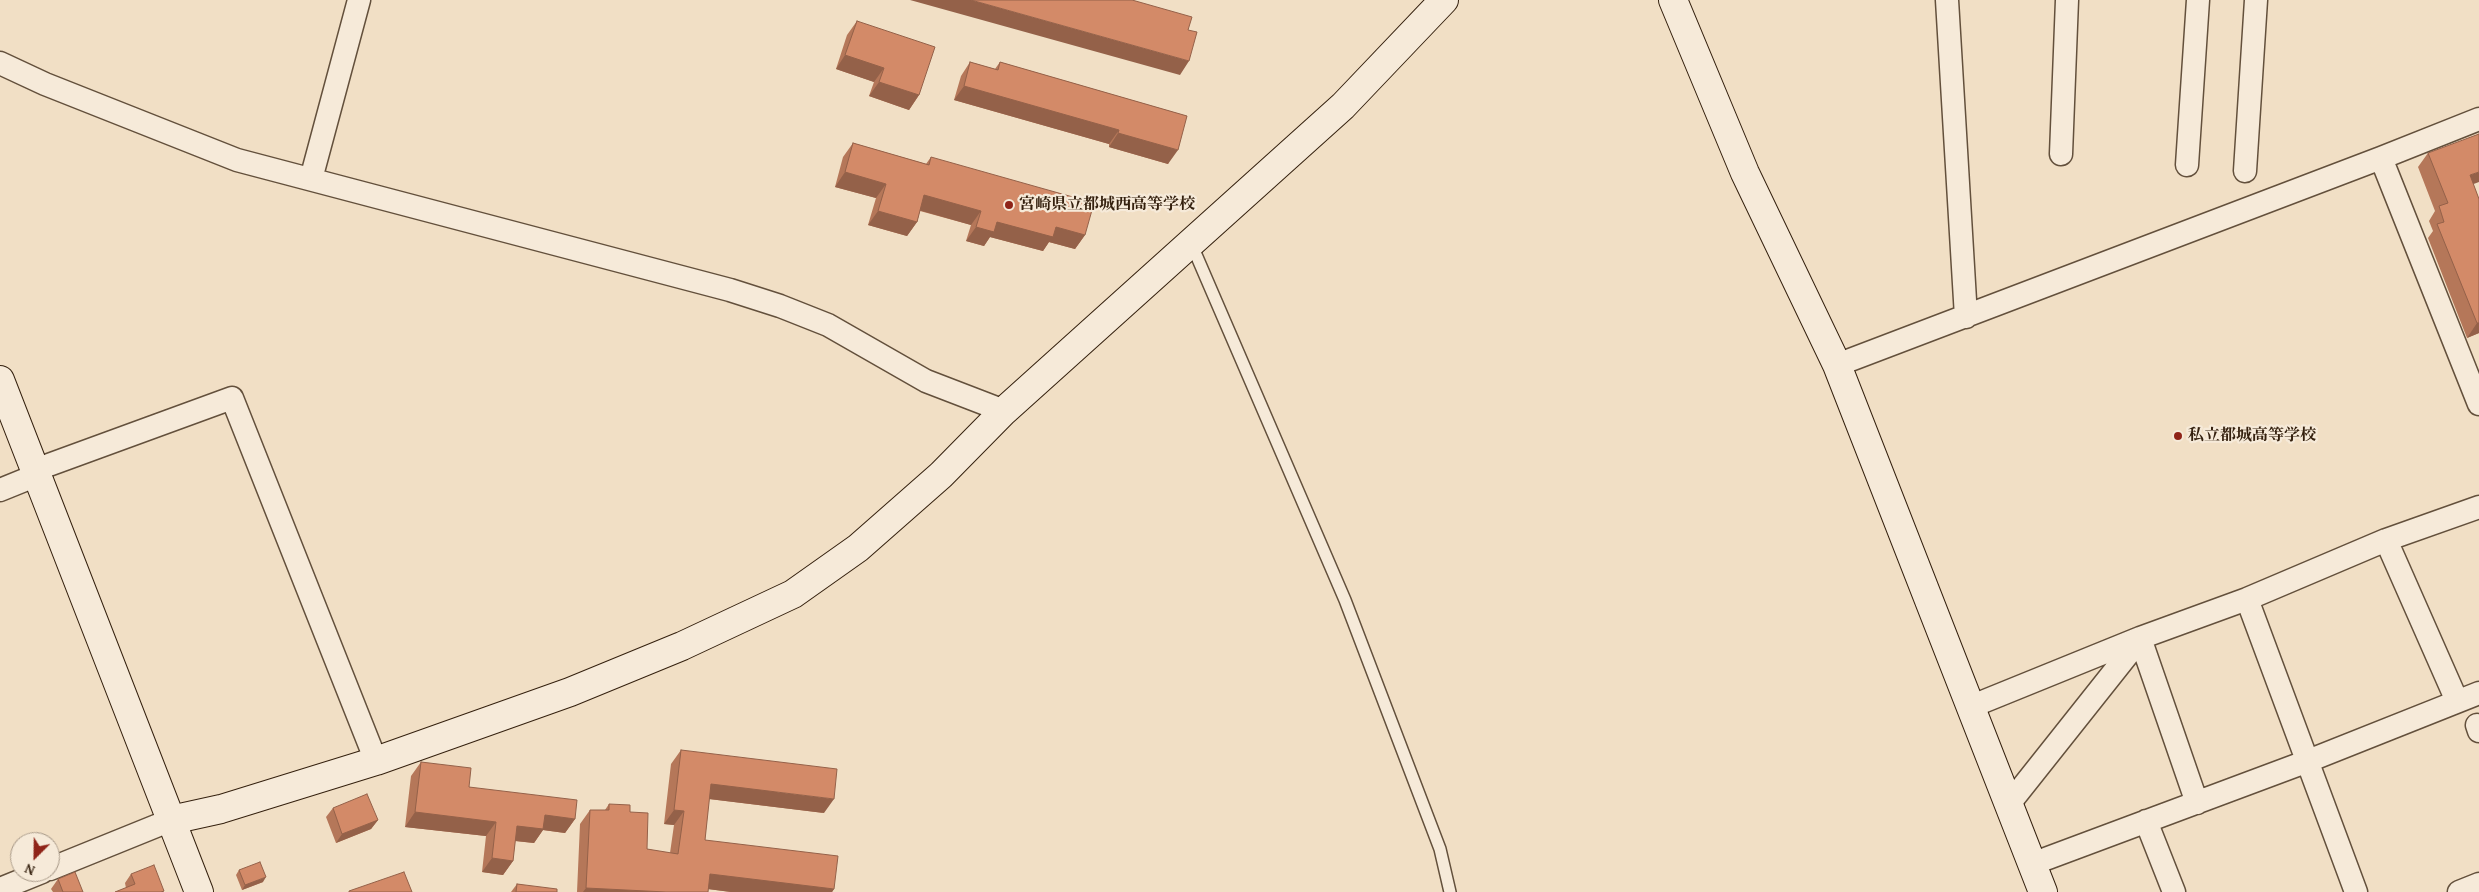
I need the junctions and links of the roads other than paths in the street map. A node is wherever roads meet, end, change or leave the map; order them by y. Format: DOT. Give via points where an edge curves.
graph roads {
  1 [pos="359,0"];
  2 [pos="1444,0"];
  3 [pos="1673,0"];
  4 [pos="1947,0"];
  5 [pos="2067,0"];
  6 [pos="2198,0"];
  7 [pos="2256,0"];
  8 [pos="0,63"];
  9 [pos="2479,118"];
  10 [pos="2061,154"];
  11 [pos="2381,158"];
  12 [pos="2187,166"];
  13 [pos="2245,171"];
  14 [pos="311,179"];
  15 [pos="1191,243"];
  16 [pos="1966,317"];
  17 [pos="1837,366"];
  18 [pos="0,380"];
  19 [pos="2479,404"];
  20 [pos="1004,411"];
  21 [pos="36,473"];
  22 [pos="0,490"];
  23 [pos="2479,506"];
  24 [pos="2386,540"];
  25 [pos="2247,599"];
  26 [pos="2140,638"];
  27 [pos="2479,693"];
  28 [pos="2456,701"];
  29 [pos="1970,706"];
  30 [pos="376,761"];
  31 [pos="2308,761"];
  32 [pos="2197,803"];
  33 [pos="2009,804"];
  34 [pos="171,820"];
  35 [pos="2146,821"];
  36 [pos="2032,864"];
  37 [pos="60,865"];
  38 [pos="17,882"];
  39 [pos="2479,884"];
  40 [pos="0,889"];
  41 [pos="199,892"];
  42 [pos="1450,892"];
  43 [pos="2043,892"];
  44 [pos="2174,892"];
  45 [pos="2356,892"];
  46 [pos="2459,892"];
  1 -- 14 [label="street"];
  2 -- 15 [label="street" via="1343,106"];
  3 -- 17 [label="street" via="1746,173"];
  4 -- 16 [label="street"];
  5 -- 10 [label="street"];
  6 -- 12 [label="street"];
  7 -- 13 [label="street"];
  8 -- 14 [label="street" via="237,160"];
  9 -- 11 [label="street"];
  11 -- 16 [label="street"];
  11 -- 19 [label="street"];
  14 -- 20 [label="street" via="780,306 828,325 926,381"];
  15 -- 20 [label="street"];
  15 -- 42 [label="lane" via="1345,600 1440,849"];
  16 -- 17 [label="street"];
  17 -- 29 [label="street"];
  18 -- 21 [label="street"];
  20 -- 30 [label="street" via="941,475 858,548 793,594 682,646 570,692"];
  21 -- 22 [label="street"];
  21 -- 30 [label="street" via="232,398"];
  21 -- 34 [label="street"];
  23 -- 24 [label="street"];
  24 -- 25 [label="street"];
  24 -- 28 [label="street"];
  25 -- 26 [label="street"];
  25 -- 31 [label="street"];
  26 -- 29 [label="street"];
  26 -- 32 [label="street"];
  26 -- 33 [label="street"];
  27 -- 28 [label="street"];
  28 -- 31 [label="street"];
  29 -- 33 [label="street"];
  30 -- 34 [label="street" via="220,809"];
  31 -- 32 [label="street"];
  31 -- 45 [label="street"];
  32 -- 35 [label="street"];
  33 -- 36 [label="street"];
  34 -- 37 [label="street"];
  34 -- 41 [label="street"];
  35 -- 36 [label="street"];
  35 -- 44 [label="street"];
  36 -- 43 [label="street"];
  38 -- 40 [label="street"];
  39 -- 46 [label="street"];
}
